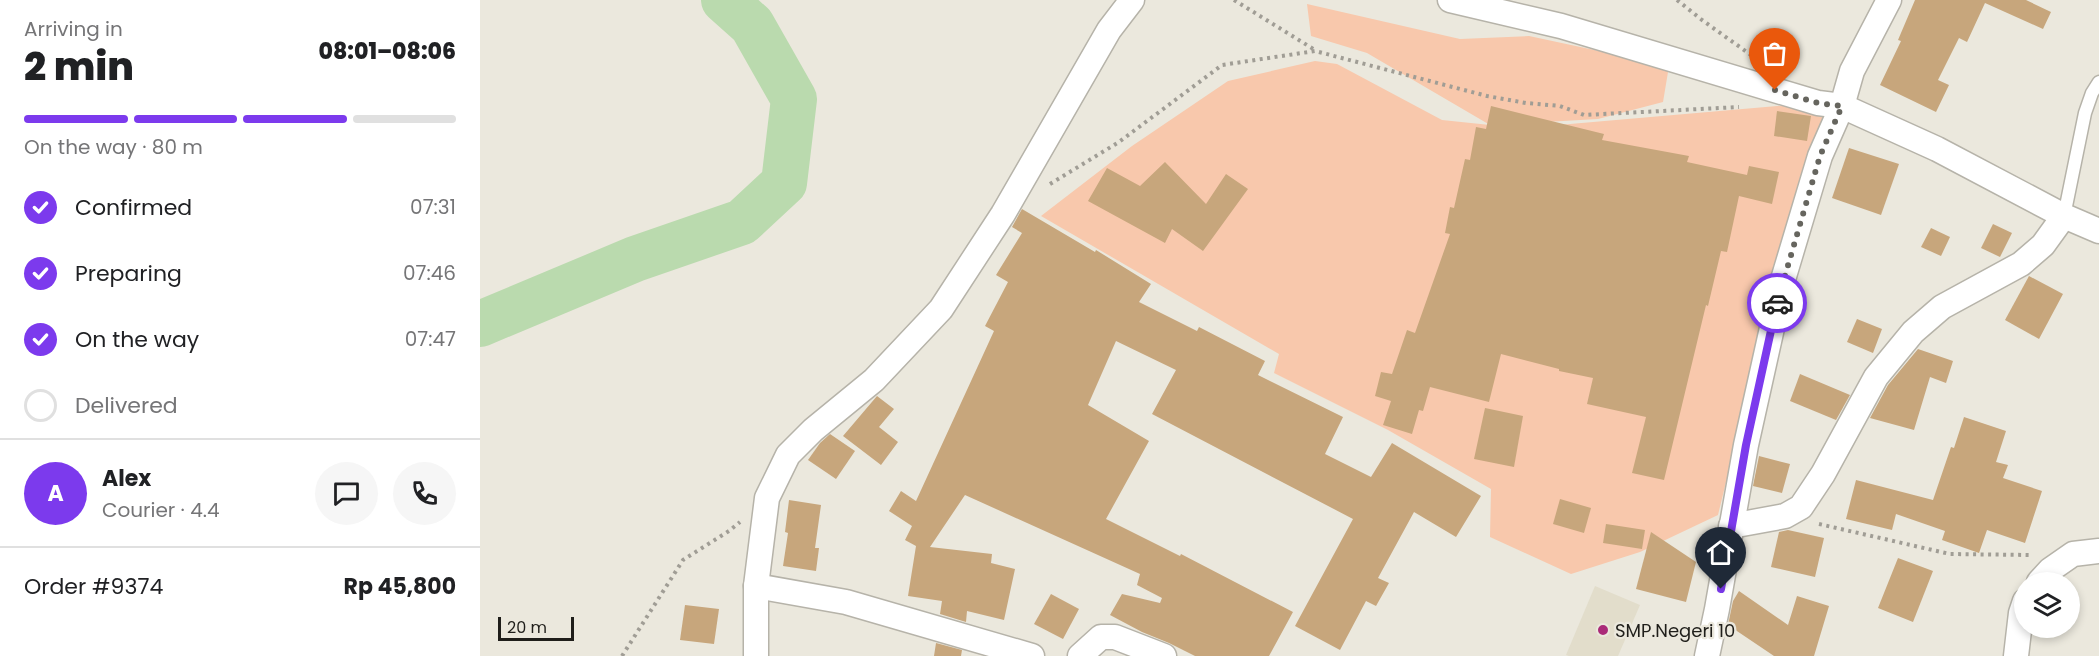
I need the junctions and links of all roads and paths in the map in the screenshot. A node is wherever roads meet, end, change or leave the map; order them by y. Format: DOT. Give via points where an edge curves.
graph roads {
  1 [pos="1132,0"];
  2 [pos="1234,0"];
  3 [pos="1450,0"];
  4 [pos="1677,0"];
  5 [pos="1889,0"];
  6 [pos="1315,51"];
  7 [pos="1760,61"];
  8 [pos="2099,81"];
  9 [pos="1748,106"];
  10 [pos="1842,106"];
  11 [pos="1049,184"];
  12 [pos="2064,216"];
  13 [pos="2099,231"];
  14 [pos="767,498"];
  15 [pos="1785,516"];
  16 [pos="1731,526"];
  17 [pos="2099,551"];
  18 [pos="2031,555"];
  19 [pos="2048,572"];
  20 [pos="756,586"];
  21 [pos="2018,638"];
  22 [pos="622,656"];
  23 [pos="756,656"];
  24 [pos="1032,656"];
  25 [pos="1080,656"];
  26 [pos="1164,656"];
  27 [pos="1707,656"];
  28 [pos="2016,656"];
  1 -- 14 [label="street" via="1109,30 1003,214 941,309 874,380 788,455"];
  2 -- 6 [label="path"];
  3 -- 10 [label="street" via="1561,26 1818,103"];
  4 -- 7 [label="path"];
  5 -- 10 [label="street" via="1852,71"];
  6 -- 9 [label="path" via="1487,96 1560,106 1584,116"];
  6 -- 11 [label="path" via="1222,65 1119,142"];
  8 -- 12 [label="lane" via="2085,113"];
  10 -- 12 [label="street" via="1937,149"];
  10 -- 16 [label="street" via="1820,156 1782,284"];
  12 -- 13 [label="street"];
  12 -- 15 [label="street" via="2043,245 2021,264 1942,307 1913,332 1876,376 1801,507"];
  14 -- 20 [label="street"];
  14 -- 22 [label="path" via="729,531 683,560"];
  15 -- 16 [label="street"];
  15 -- 18 [label="path" via="1950,554"];
  16 -- 27 [label="street"];
  17 -- 19 [label="street" via="2073,554"];
  20 -- 23 [label="street"];
  20 -- 24 [label="street" via="846,602"];
  21 -- 28 [label="street"];
  25 -- 26 [label="street" via="1101,637 1115,637"];
}
